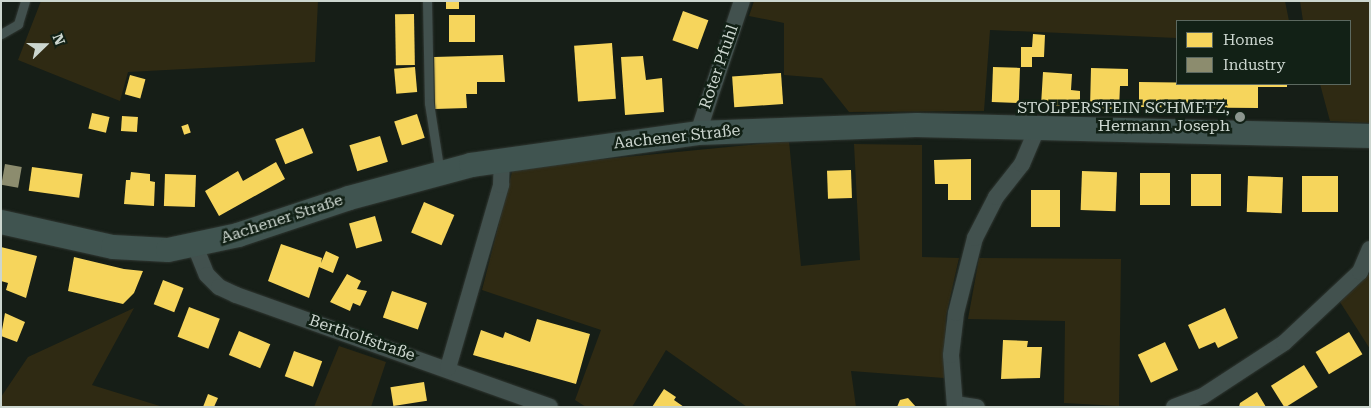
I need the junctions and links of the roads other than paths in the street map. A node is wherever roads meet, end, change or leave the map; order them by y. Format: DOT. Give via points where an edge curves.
graph roads {
  1 [pos="25,1"];
  2 [pos="427,1"];
  3 [pos="742,1"];
  4 [pos="1,34"];
  5 [pos="1037,129"];
  6 [pos="698,133"];
  7 [pos="1370,136"];
  8 [pos="502,158"];
  9 [pos="440,173"];
  10 [pos="1,222"];
  11 [pos="194,246"];
  12 [pos="1370,249"];
  13 [pos="448,368"];
  14 [pos="955,405"];
  15 [pos="550,407"];
  16 [pos="977,407"];
  17 [pos="1174,407"];
  1 -- 4 [label="lane" via="18,24"];
  2 -- 9 [label="lane" via="429,103"];
  3 -- 6 [label="street, Roter Pfuhl"];
  5 -- 6 [label="street, Aachener Straße" via="917,125"];
  5 -- 7 [label="street, Aachener Straße"];
  5 -- 14 [label="street" via="1022,164 996,197 976,238 956,313 951,354"];
  6 -- 8 [label="street, Aachener Straße"];
  8 -- 9 [label="street, Aachener Straße"];
  8 -- 13 [label="street" via="501,185"];
  9 -- 11 [label="street, Aachener Straße"];
  10 -- 11 [label="street, Aachener Straße" via="139,250"];
  11 -- 13 [label="street, Bertholfstraße" via="207,275 219,287"];
  12 -- 17 [label="street" via="1360,272 1284,343 1203,396"];
  13 -- 15 [label="street, Bertholfstraße"];
  14 -- 16 [label="street"];
}
